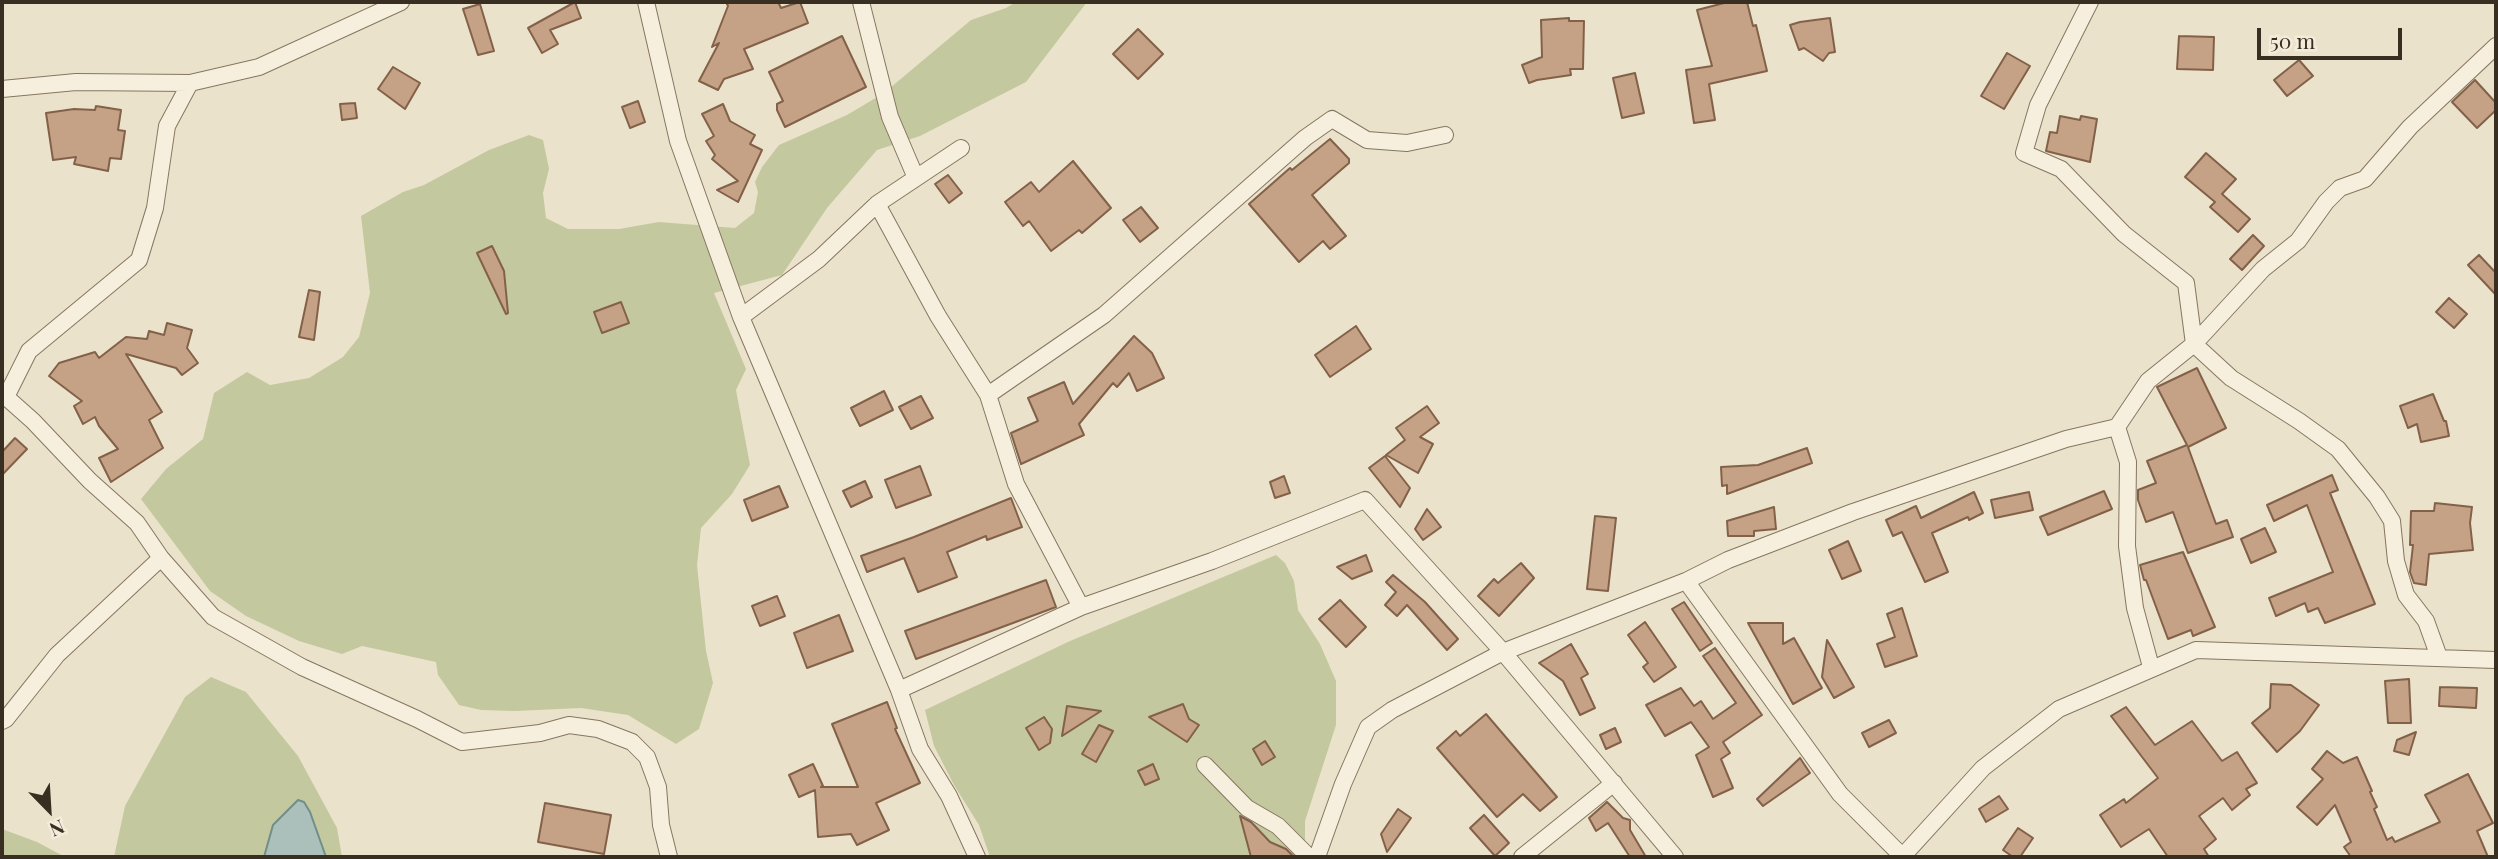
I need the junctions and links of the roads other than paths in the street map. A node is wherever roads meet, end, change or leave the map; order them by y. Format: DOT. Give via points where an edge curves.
graph roads {
  1 [pos="401,2"];
  2 [pos="646,2"];
  3 [pos="861,2"];
  4 [pos="2090,2"];
  5 [pos="2496,46"];
  6 [pos="190,83"];
  7 [pos="2,89"];
  8 [pos="1445,135"];
  9 [pos="961,148"];
  10 [pos="916,178"];
  11 [pos="877,204"];
  12 [pos="741,317"];
  13 [pos="2194,344"];
  14 [pos="988,395"];
  15 [pos="4,398"];
  16 [pos="2117,427"];
  17 [pos="161,558"];
  18 [pos="1686,581"];
  19 [pos="1081,607"];
  20 [pos="1503,652"];
  21 [pos="2439,657"];
  22 [pos="2496,660"];
  23 [pos="2151,667"];
  24 [pos="899,690"];
  25 [pos="2,721"];
  26 [pos="1205,765"];
  27 [pos="1614,783"];
  28 [pos="669,857"];
  29 [pos="977,857"];
  30 [pos="1310,857"];
  31 [pos="1317,857"];
  32 [pos="1522,857"];
  33 [pos="1675,857"];
  34 [pos="1902,857"];
  1 -- 6 [label="street" via="259,67"];
  2 -- 12 [label="street" via="678,141"];
  3 -- 10 [label="street" via="890,117"];
  4 -- 13 [label="street" via="2038,105 2024,153 2061,169 2124,234 2186,283"];
  5 -- 13 [label="street" via="2410,127 2365,179 2340,188 2298,240 2263,269"];
  6 -- 7 [label="street" via="76,82"];
  6 -- 15 [label="street" via="167,126 155,208 139,260 29,351"];
  8 -- 14 [label="street" via="1408,143 1367,141 1332,118 1104,315"];
  9 -- 10 [label="street"];
  10 -- 11 [label="street"];
  11 -- 12 [label="street" via="819,259"];
  11 -- 14 [label="street" via="938,316"];
  12 -- 24 [label="street"];
  13 -- 16 [label="street" via="2148,381"];
  13 -- 21 [label="street" via="2231,378 2338,449 2377,497 2392,521 2396,561 2406,595 2426,621"];
  14 -- 19 [label="street" via="1016,484"];
  15 -- 17 [label="street" via="137,523"];
  16 -- 18 [label="street" via="2066,439 1853,512"];
  16 -- 23 [label="street" via="2128,462 2127,546"];
  17 -- 25 [label="street" via="57,655"];
  17 -- 28 [label="street" via="213,617 302,667 462,743 569,725 632,741 647,757 658,787"];
  18 -- 20 [label="street"];
  18 -- 34 [label="street" via="1840,794"];
  19 -- 20 [label="street" via="1364,500"];
  19 -- 24 [label="street"];
  20 -- 27 [label="street"];
  20 -- 31 [label="street" via="1368,727"];
  21 -- 22 [label="street"];
  21 -- 23 [label="street" via="2196,650"];
  23 -- 34 [label="street" via="2059,709 1983,768"];
  24 -- 29 [label="street" via="920,749 949,796"];
  26 -- 30 [label="street" via="1247,808 1279,826"];
  27 -- 32 [label="street"];
  27 -- 33 [label="street"];
}
